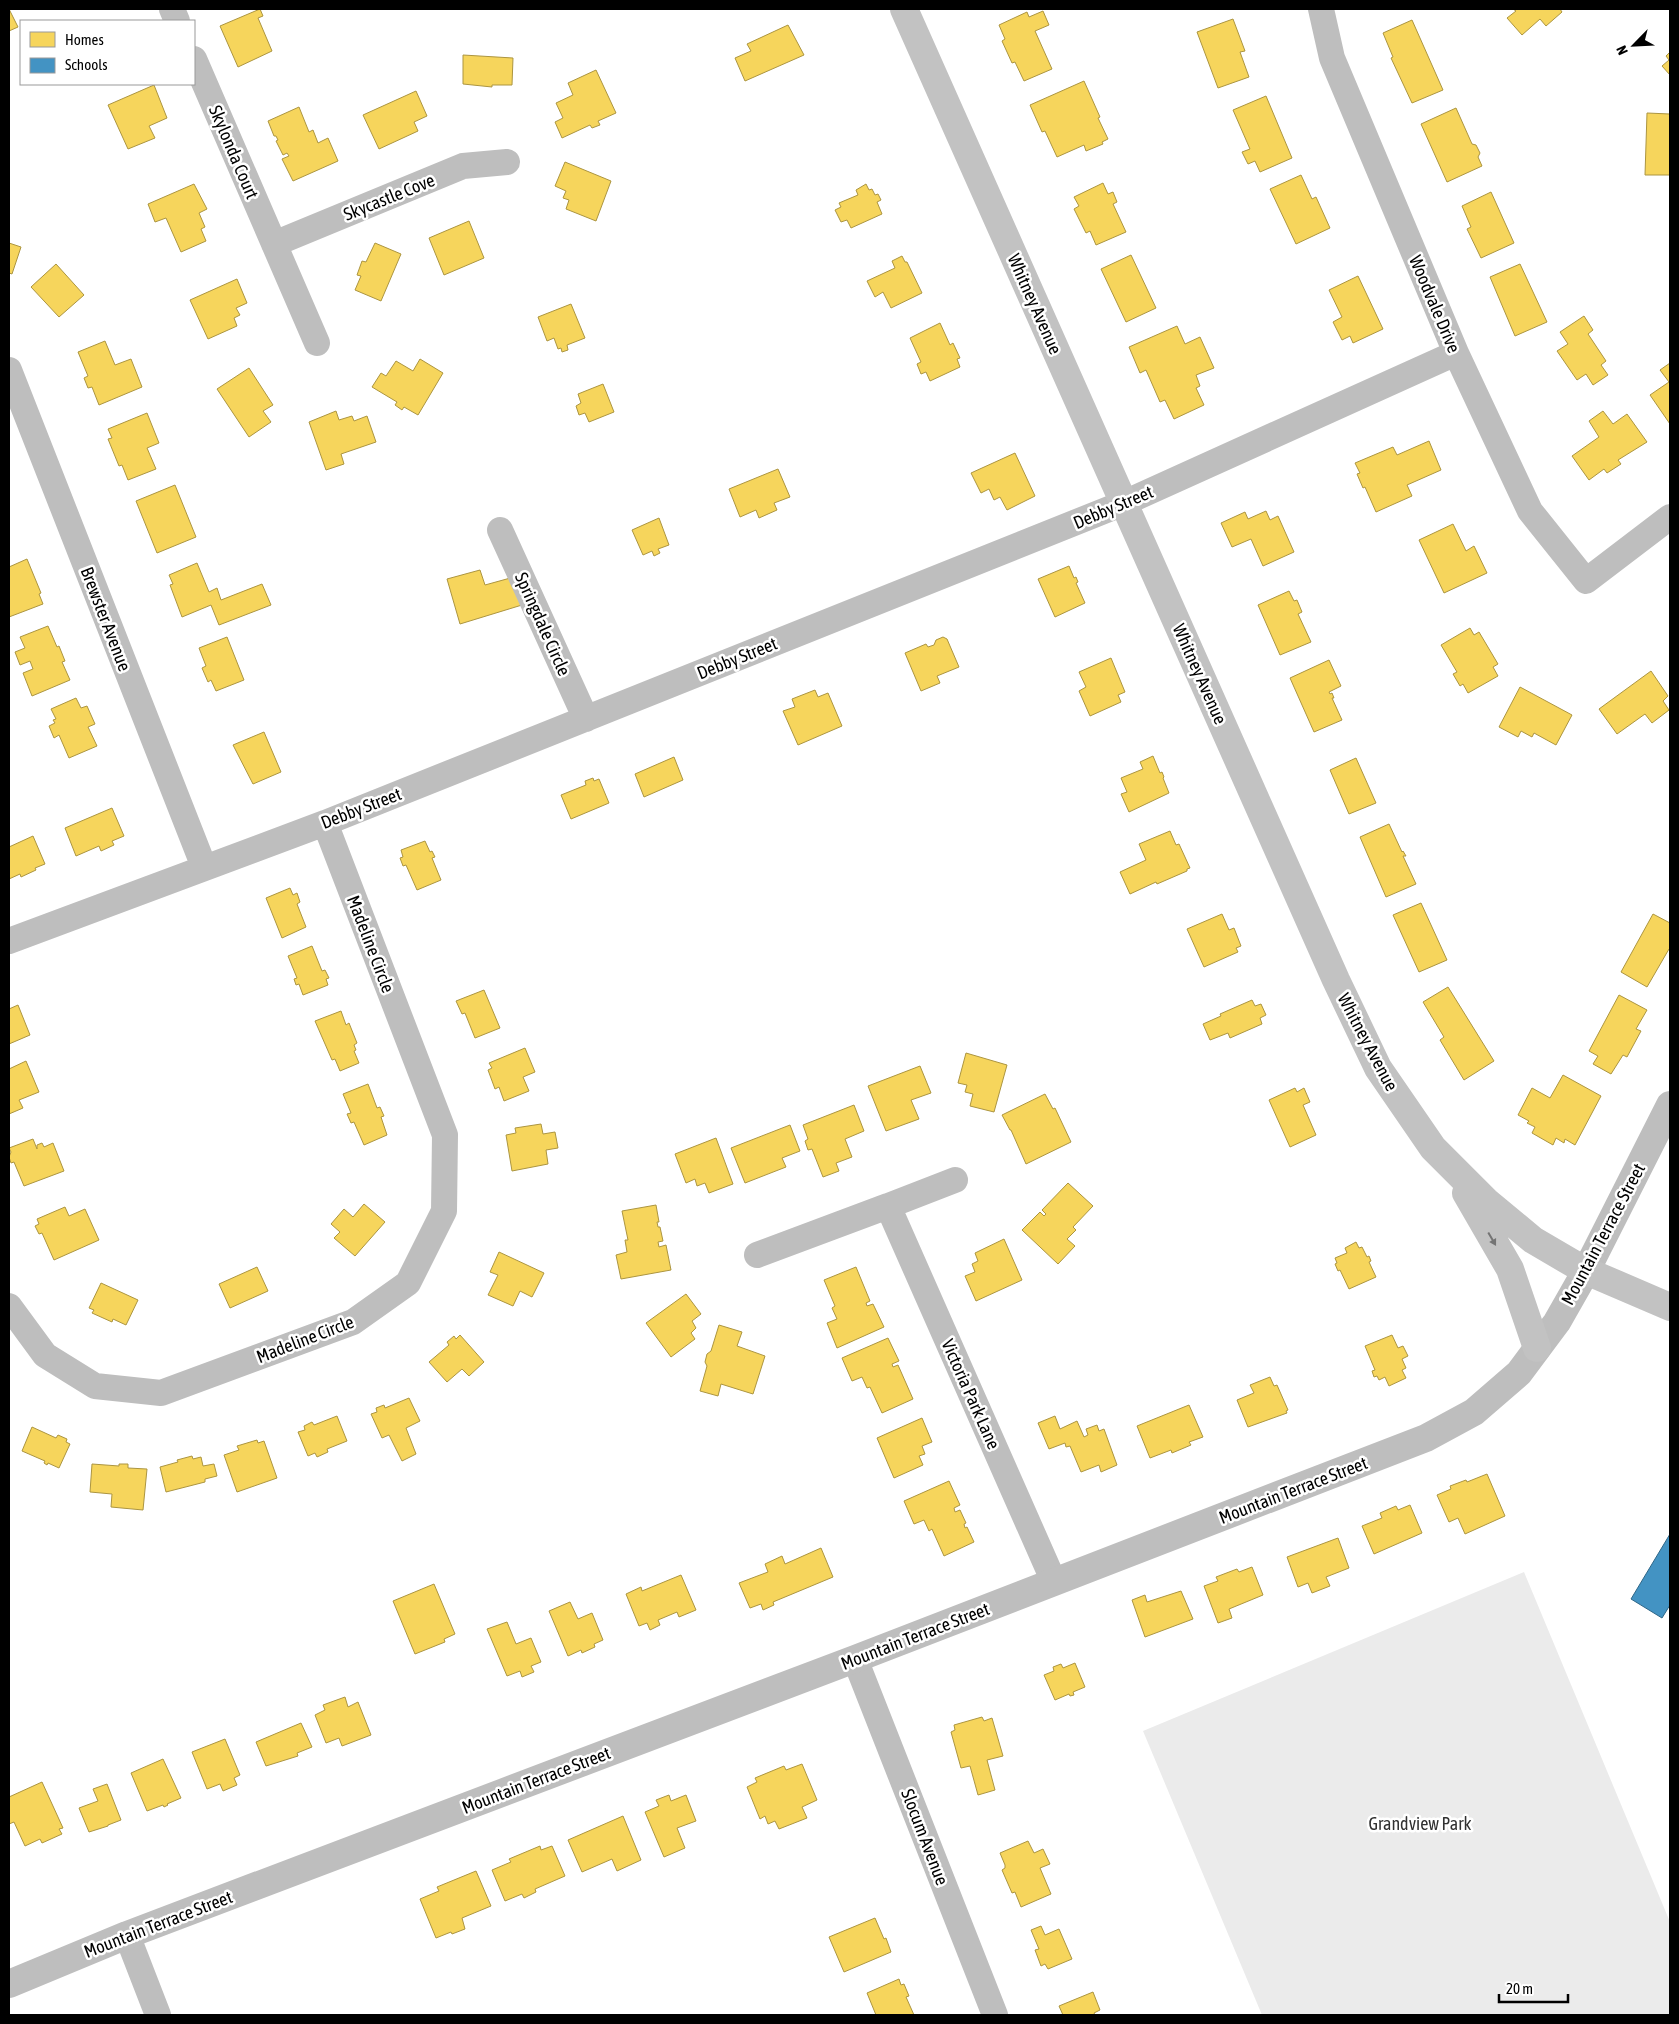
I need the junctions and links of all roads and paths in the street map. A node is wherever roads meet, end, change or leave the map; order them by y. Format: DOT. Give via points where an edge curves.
graph roads {
  1 [pos="904,9"];
  2 [pos="1321,9"];
  3 [pos="195,61"];
  4 [pos="507,162"];
  5 [pos="274,244"];
  6 [pos="317,344"];
  7 [pos="1456,354"];
  8 [pos="9,370"];
  9 [pos="1124,503"];
  10 [pos="1670,517"];
  11 [pos="500,530"];
  12 [pos="586,719"];
  13 [pos="325,823"];
  14 [pos="204,867"];
  15 [pos="9,941"];
  16 [pos="1670,1105"];
  17 [pos="1450,1166"];
  18 [pos="955,1180"];
  19 [pos="888,1206"];
  20 [pos="757,1255"];
  21 [pos="1586,1271"];
  22 [pos="9,1306"];
  23 [pos="1670,1307"];
  24 [pos="1537,1348"];
  25 [pos="1054,1582"];
  26 [pos="855,1659"];
  27 [pos="127,1935"];
  28 [pos="9,1984"];
  29 [pos="158,2015"];
  30 [pos="994,2015"];
  1 -- 9 [label="main road, Whitney Avenue"];
  2 -- 7 [label="street, Woodvale Drive" via="1332,58"];
  3 -- 5 [label="street, Skylonda Court"];
  4 -- 5 [label="street, Skycastle Cove" via="463,166"];
  5 -- 6 [label="street, Skylonda Court"];
  7 -- 9 [label="street, Debby Street"];
  7 -- 10 [label="street, Woodvale Drive" via="1530,511 1586,581"];
  8 -- 14 [label="street, Brewster Avenue"];
  9 -- 12 [label="street, Debby Street"];
  9 -- 17 [label="main road, Whitney Avenue" via="1378,1068 1433,1148"];
  11 -- 12 [label="street, Springdale Circle"];
  12 -- 13 [label="street, Debby Street"];
  13 -- 14 [label="street, Debby Street"];
  13 -- 22 [label="street, Madeline Circle" via="445,1135 444,1211 408,1283 353,1322 161,1393 95,1386 45,1355"];
  14 -- 15 [label="street, Debby Street"];
  16 -- 21 [label="street, Mountain Terrace Street"];
  17 -- 21 [label="main road, Whitney Avenue" via="1486,1202 1533,1240"];
  17 -- 24 [label="main road, one-way" via="1510,1269"];
  18 -- 19 [label="street"];
  19 -- 20 [label="street"];
  19 -- 25 [label="street, Victoria Park Lane"];
  21 -- 23 [label="main road, Whitney Avenue"];
  21 -- 24 [label="street, Mountain Terrace Street" via="1557,1322"];
  24 -- 25 [label="street, Mountain Terrace Street" via="1519,1373 1474,1412 1426,1438"];
  25 -- 26 [label="street, Mountain Terrace Street"];
  26 -- 27 [label="street, Mountain Terrace Street"];
  26 -- 30 [label="street, Slocum Avenue"];
  27 -- 28 [label="street, Mountain Terrace Street"];
  27 -- 29 [label="street"];
}
